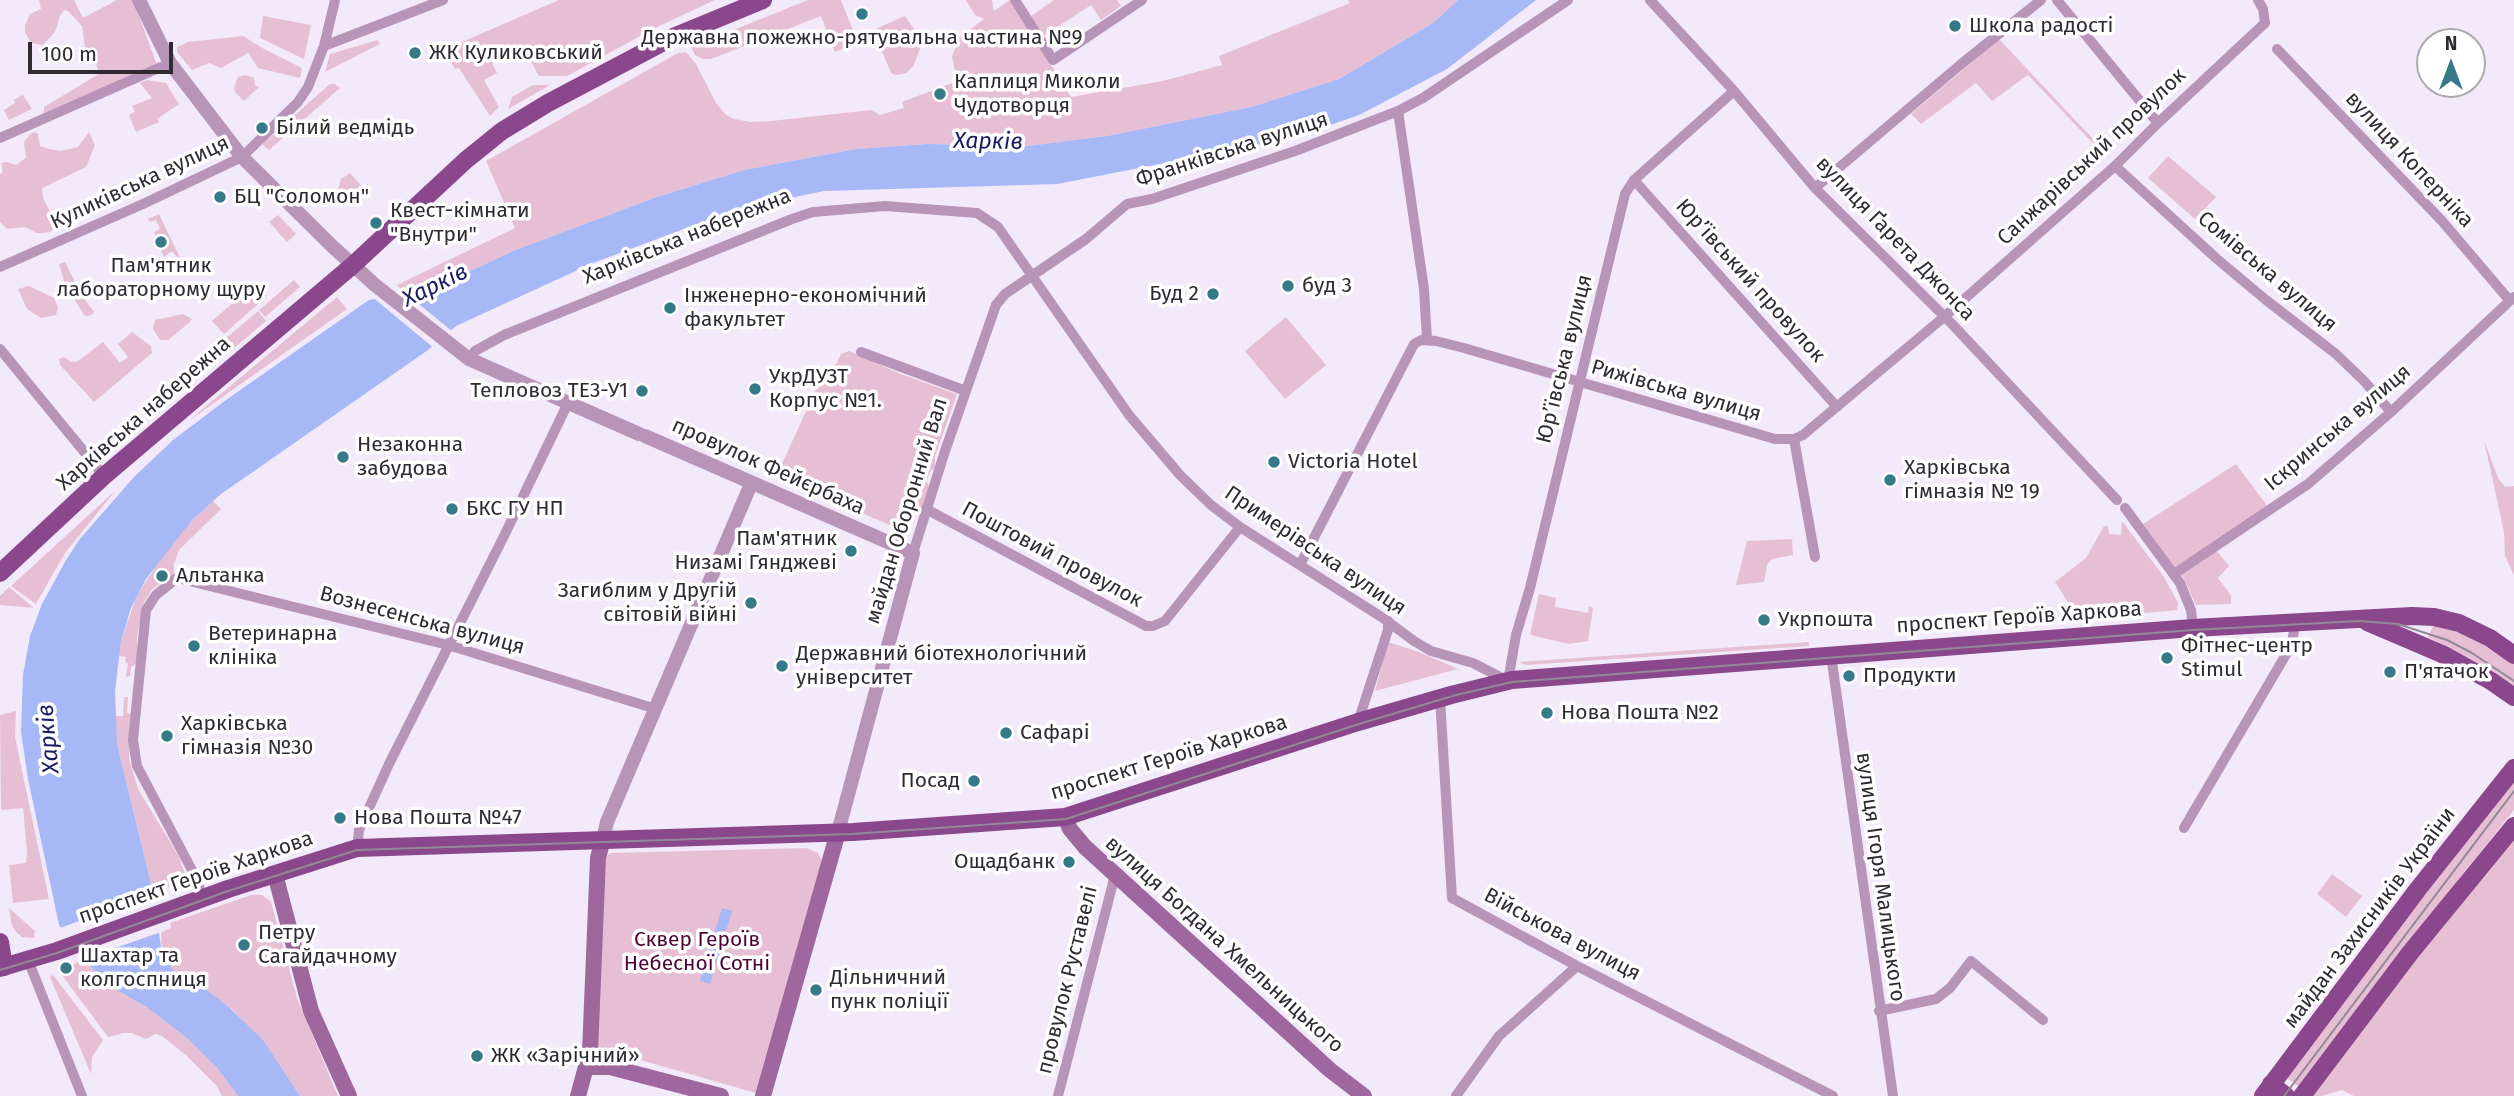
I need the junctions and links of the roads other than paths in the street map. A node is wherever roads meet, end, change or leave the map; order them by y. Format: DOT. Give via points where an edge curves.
graph roads {
  1 [pos="139,0"];
  2 [pos="335,0"];
  3 [pos="443,0"];
  4 [pos="762,0"];
  5 [pos="1015,0"];
  6 [pos="1142,0"];
  7 [pos="1568,0"];
  8 [pos="1650,0"];
  9 [pos="2041,0"];
  10 [pos="2057,0"];
  11 [pos="2258,0"];
  12 [pos="324,46"];
  13 [pos="2277,49"];
  14 [pos="170,63"];
  15 [pos="1734,90"];
  16 [pos="1398,111"];
  17 [pos="2158,123"];
  18 [pos="0,138"];
  19 [pos="243,157"];
  20 [pos="2115,166"];
  21 [pos="1634,180"];
  22 [pos="1815,188"];
  23 [pos="354,265"];
  24 [pos="0,267"];
  25 [pos="1033,275"];
  26 [pos="2512,299"];
  27 [pos="1944,317"];
  28 [pos="1427,341"];
  29 [pos="0,349"];
  30 [pos="861,352"];
  31 [pos="468,359"];
  32 [pos="1578,383"];
  33 [pos="966,391"];
  34 [pos="568,403"];
  35 [pos="1837,407"];
  36 [pos="2391,412"];
  37 [pos="1794,439"];
  38 [pos="104,476"];
  39 [pos="751,484"];
  40 [pos="926,509"];
  41 [pos="1240,527"];
  42 [pos="913,553"];
  43 [pos="1815,557"];
  44 [pos="1301,563"];
  45 [pos="0,573"];
  46 [pos="2174,574"];
  47 [pos="2361,619"];
  48 [pos="1388,621"];
  49 [pos="2296,622"];
  50 [pos="2193,628"];
  51 [pos="448,645"];
  52 [pos="2514,654"];
  53 [pos="1831,659"];
  54 [pos="1508,681"];
  55 [pos="2514,697"];
  56 [pos="1440,698"];
  57 [pos="656,709"];
  58 [pos="1358,722"];
  59 [pos="2514,769"];
  60 [pos="1065,817"];
  61 [pos="2514,826"];
  62 [pos="2184,828"];
  63 [pos="838,832"];
  64 [pos="603,839"];
  65 [pos="357,848"];
  66 [pos="275,874"];
  67 [pos="1115,874"];
  68 [pos="203,897"];
  69 [pos="0,942"];
  70 [pos="28,960"];
  71 [pos="1577,966"];
  72 [pos="2,968"];
  73 [pos="1879,1011"];
  74 [pos="2043,1020"];
  75 [pos="586,1067"];
  76 [pos="2267,1090"];
  77 [pos="82,1096"];
  78 [pos="349,1096"];
  79 [pos="578,1096"];
  80 [pos="721,1096"];
  81 [pos="763,1096"];
  82 [pos="1058,1096"];
  83 [pos="1364,1096"];
  84 [pos="1456,1096"];
  85 [pos="1833,1096"];
  86 [pos="1892,1096"];
  87 [pos="2287,1096"];
  88 [pos="2302,1096"];
  1 -- 14 [label="street, провулок Фейєрбаха"];
  2 -- 12 [label="street, Куликівська вулиця"];
  3 -- 12 [label="street"];
  4 -- 23 [label="main road, Харківська набережна" via="673,37 502,131"];
  5 -- 6 [label="street" via="1053,60"];
  7 -- 16 [label="street, Франківська вулиця"];
  8 -- 15 [label="street, вулиця Ґарета Джонса"];
  9 -- 22 [label="street"];
  10 -- 17 [label="street"];
  11 -- 17 [label="street, Санжарівський провулок" via="2265,23"];
  12 -- 19 [label="street, Куликівська вулиця" via="298,102"];
  13 -- 26 [label="street, вулиця Коперніка"];
  14 -- 18 [label="street"];
  14 -- 19 [label="street, провулок Фейєрбаха"];
  15 -- 21 [label="street, Юр’ївська вулиця"];
  15 -- 22 [label="street, вулиця Ґарета Джонса"];
  16 -- 25 [label="street, Франківська вулиця" via="1295,151 1126,204 1086,239"];
  16 -- 28 [label="street" via="1424,289"];
  17 -- 20 [label="street, Санжарівський провулок"];
  19 -- 23 [label="street, провулок Фейєрбаха"];
  19 -- 24 [label="street, Куликівська вулиця"];
  20 -- 27 [label="street, Санжарівський провулок"];
  20 -- 36 [label="street, Сомівська вулиця" via="2237,275 2336,354"];
  21 -- 32 [label="street, Юр’ївська вулиця" via="1625,194"];
  21 -- 35 [label="street, Юр’ївський провулок"];
  22 -- 27 [label="street, вулиця Ґарета Джонса"];
  23 -- 31 [label="street, провулок Фейєрбаха"];
  23 -- 38 [label="main road, Харківська набережна"];
  25 -- 31 [label="street, Харківська набережна" via="998,227 977,213 923,207 834,209 792,219 517,330"];
  25 -- 33 [label="street, Франківська вулиця" via="1004,294 996,305"];
  25 -- 41 [label="street, Примерівська вулиця" via="1129,415 1180,475"];
  26 -- 36 [label="street, Іскринська вулиця"];
  27 -- 35 [label="street"];
  27 -- 46 [label="street, вулиця Ґарета Джонса" via="2121,504"];
  28 -- 32 [label="street, Рижівська вулиця"];
  28 -- 44 [label="street" via="1414,344"];
  29 -- 38 [label="street"];
  30 -- 33 [label="street, майдан Оборонний Вал"];
  31 -- 34 [label="street, провулок Фейєрбаха"];
  32 -- 37 [label="street, Рижівська вулиця" via="1775,439"];
  32 -- 54 [label="street, Юр’ївська вулиця"];
  33 -- 40 [label="street, майдан Оборонний Вал"];
  34 -- 39 [label="street, провулок Фейєрбаха"];
  34 -- 51 [label="street"];
  35 -- 37 [label="street"];
  36 -- 46 [label="street, Іскринська вулиця" via="2308,484"];
  37 -- 43 [label="street"];
  38 -- 45 [label="main road, Харківська набережна"];
  39 -- 42 [label="street, провулок Фейєрбаха"];
  39 -- 57 [label="street"];
  40 -- 41 [label="street, Поштовий провулок" via="1146,626 1166,621"];
  40 -- 42 [label="street, майдан Оборонний Вал"];
  41 -- 44 [label="street, Примерівська вулиця"];
  42 -- 63 [label="street, майдан Оборонний Вал"];
  44 -- 48 [label="street, Примерівська вулиця"];
  46 -- 50 [label="street, вулиця Ґарета Джонса" via="2187,597"];
  47 -- 49 [label="main road, проспект Героїв Харкова"];
  47 -- 52 [label="main road, проспект Героїв Харкова" via="2447,619"];
  47 -- 55 [label="main road, проспект Героїв Харкова" via="2442,654"];
  48 -- 54 [label="street, Примерівська вулиця" via="1432,651 1474,663"];
  48 -- 58 [label="street"];
  49 -- 50 [label="main road, проспект Героїв Харкова"];
  49 -- 62 [label="street" via="2291,646"];
  50 -- 53 [label="main road, проспект Героїв Харкова"];
  51 -- 57 [label="street, Вознесенська вулиця"];
  51 -- 65 [label="street" via="359,830"];
  51 -- 68 [label="street, Вознесенська вулиця" via="177,578 156,595 146,610 133,740 137,766"];
  53 -- 54 [label="main road, проспект Героїв Харкова"];
  53 -- 73 [label="street, вулиця Ігоря Малицького"];
  54 -- 56 [label="main road, проспект Героїв Харкова"];
  56 -- 58 [label="main road, проспект Героїв Харкова"];
  56 -- 71 [label="street, Військова вулиця" via="1452,898"];
  57 -- 64 [label="street"];
  58 -- 60 [label="main road, проспект Героїв Харкова"];
  59 -- 76 [label="main road, майдан Захисників України" via="2418,888"];
  60 -- 63 [label="main road, проспект Героїв Харкова"];
  60 -- 67 [label="main road, вулиця Богдана Хмельницького" via="1074,835"];
  61 -- 88 [label="main road"];
  63 -- 64 [label="main road, проспект Героїв Харкова"];
  63 -- 81 [label="main road"];
  64 -- 65 [label="main road, проспект Героїв Харкова"];
  64 -- 75 [label="main road" via="598,858"];
  65 -- 66 [label="main road, проспект Героїв Харкова"];
  66 -- 68 [label="main road, проспект Героїв Харкова"];
  66 -- 78 [label="main road" via="311,1011"];
  67 -- 82 [label="street, провулок Руставелі"];
  67 -- 83 [label="main road, вулиця Богдана Хмельницького"];
  68 -- 70 [label="main road, проспект Героїв Харкова"];
  69 -- 72 [label="main road"];
  70 -- 72 [label="main road, проспект Героїв Харкова"];
  70 -- 77 [label="street"];
  71 -- 84 [label="street" via="1499,1036"];
  71 -- 85 [label="street, Військова вулиця"];
  73 -- 74 [label="street" via="1936,999 1971,961"];
  73 -- 86 [label="street, вулиця Ігоря Малицького"];
  75 -- 79 [label="main road"];
  75 -- 80 [label="main road" via="610,1067"];
  76 -- 87 [label="main road"];
}
